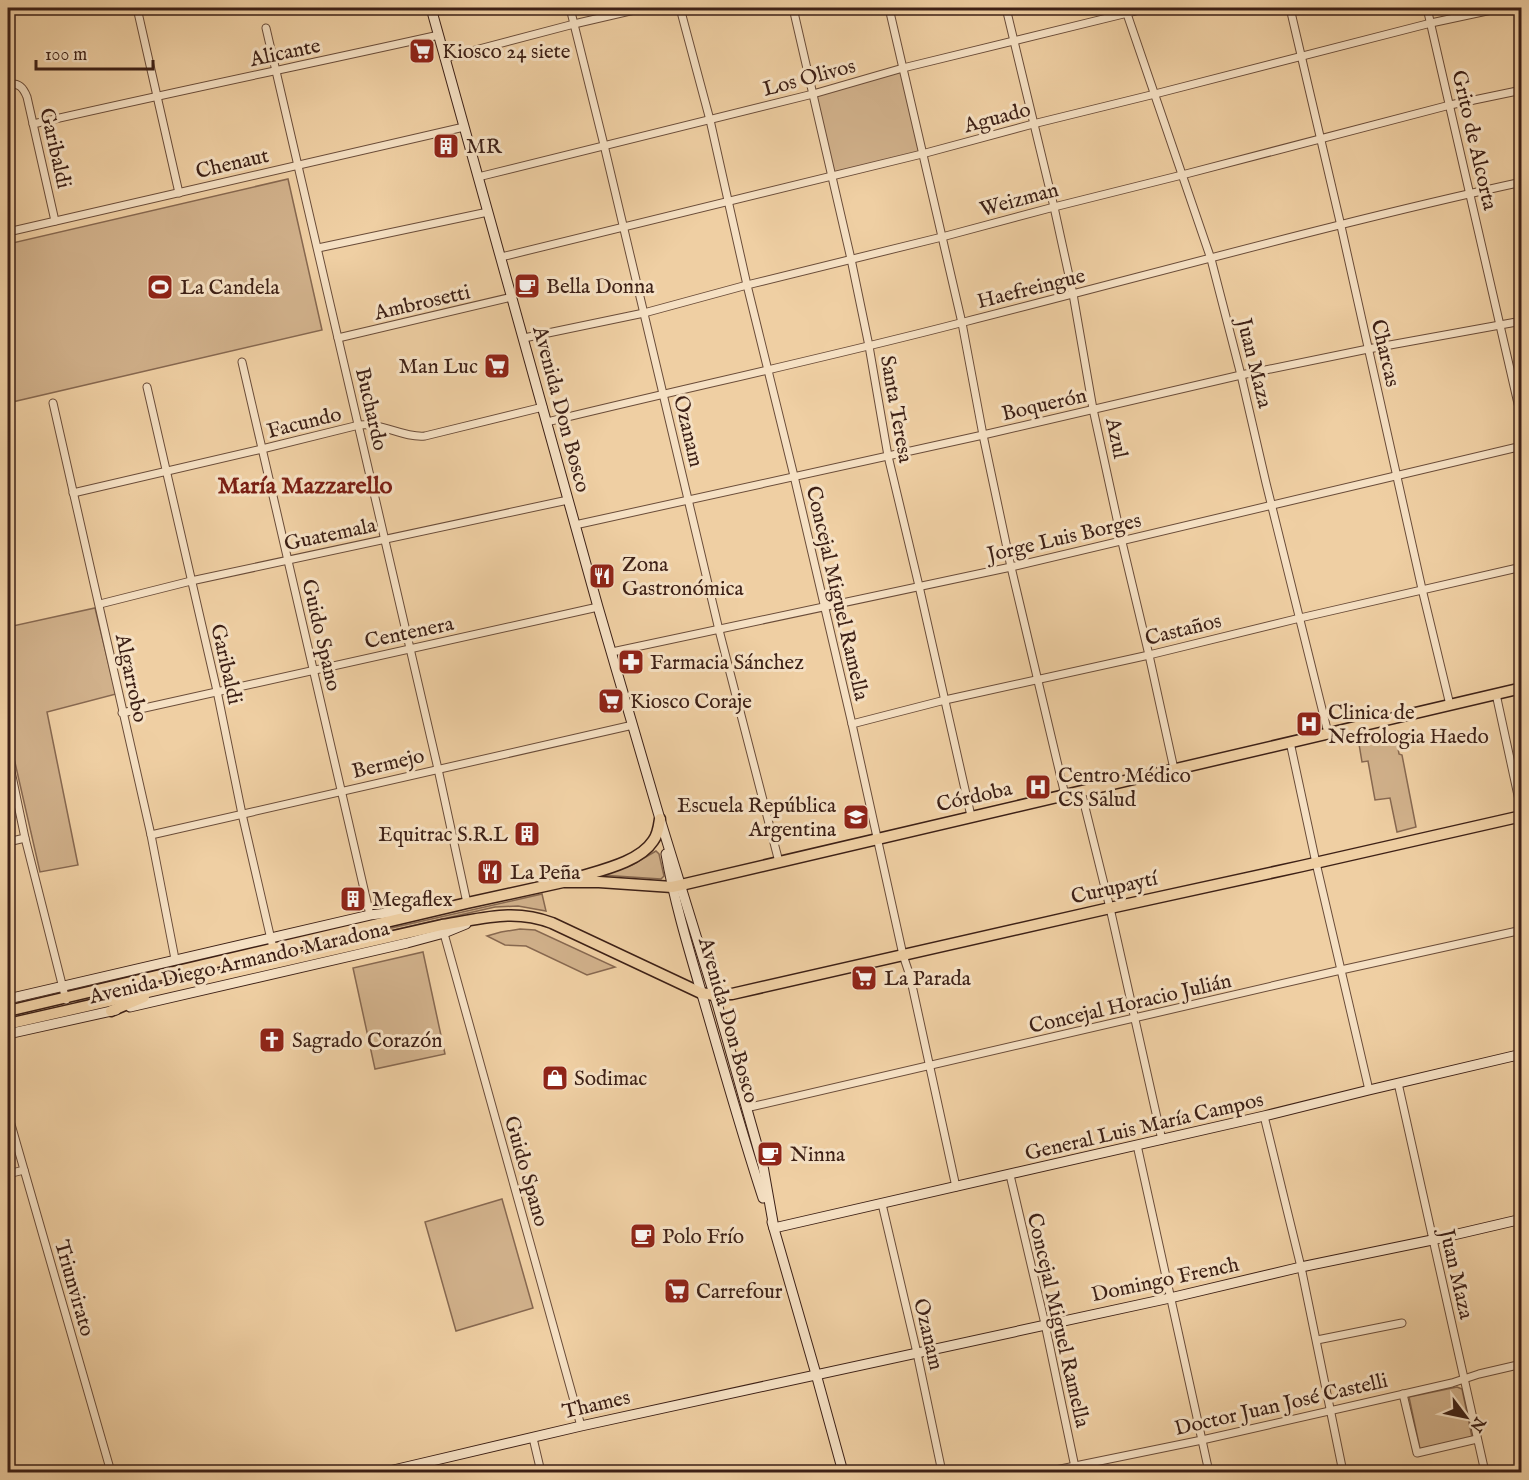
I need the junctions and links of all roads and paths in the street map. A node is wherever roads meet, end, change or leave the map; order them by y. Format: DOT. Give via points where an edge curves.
graph roads {
  1 [pos="137,8"];
  2 [pos="431,8"];
  3 [pos="570,8"];
  4 [pos="644,8"];
  5 [pos="680,8"];
  6 [pos="793,8"];
  7 [pos="889,8"];
  8 [pos="1006,8"];
  9 [pos="1148,8"];
  10 [pos="1290,8"];
  11 [pos="1427,8"];
  12 [pos="1501,8"];
  13 [pos="1126,10"];
  14 [pos="1431,23"];
  15 [pos="574,24"];
  16 [pos="266,28"];
  17 [pos="439,35"];
  18 [pos="1014,40"];
  19 [pos="1301,57"];
  20 [pos="445,58"];
  21 [pos="903,68"];
  22 [pos="276,72"];
  23 [pos="8,84"];
  24 [pos="1521,90"];
  25 [pos="813,94"];
  26 [pos="1155,94"];
  27 [pos="156,96"];
  28 [pos="1450,105"];
  29 [pos="710,120"];
  30 [pos="33,124"];
  31 [pos="1033,124"];
  32 [pos="464,127"];
  33 [pos="1320,139"];
  34 [pos="604,145"];
  35 [pos="922,154"];
  36 [pos="297,164"];
  37 [pos="832,175"];
  38 [pos="1182,175"];
  39 [pos="478,177"];
  40 [pos="1521,182"];
  41 [pos="179,193"];
  42 [pos="1470,194"];
  43 [pos="729,200"];
  44 [pos="1054,207"];
  45 [pos="489,212"];
  46 [pos="55,222"];
  47 [pos="1341,226"];
  48 [pos="623,227"];
  49 [pos="8,232"];
  50 [pos="942,237"];
  51 [pos="318,248"];
  52 [pos="501,257"];
  53 [pos="851,259"];
  54 [pos="1211,259"];
  55 [pos="747,285"];
  56 [pos="1073,294"];
  57 [pos="513,297"];
  58 [pos="644,313"];
  59 [pos="1521,321"];
  60 [pos="962,323"];
  61 [pos="1500,326"];
  62 [pos="338,338"];
  63 [pos="524,338"];
  64 [pos="869,346"];
  65 [pos="1368,349"];
  66 [pos="242,362"];
  67 [pos="768,369"];
  68 [pos="1241,375"];
  69 [pos="147,387"];
  70 [pos="663,393"];
  71 [pos="53,403"];
  72 [pos="543,407"];
  73 [pos="1093,409"];
  74 [pos="1521,421"];
  75 [pos="547,422"];
  76 [pos="359,425"];
  77 [pos="983,435"];
  78 [pos="1521,446"];
  79 [pos="262,449"];
  80 [pos="888,456"];
  81 [pos="167,471"];
  82 [pos="1397,475"];
  83 [pos="794,476"];
  84 [pos="73,493"];
  85 [pos="568,500"];
  86 [pos="689,500"];
  87 [pos="1272,505"];
  88 [pos="575,525"];
  89 [pos="384,539"];
  90 [pos="1122,542"];
  91 [pos="287,560"];
  92 [pos="1011,567"];
  93 [pos="1521,567"];
  94 [pos="191,581"];
  95 [pos="919,586"];
  96 [pos="1422,590"];
  97 [pos="100,604"];
  98 [pos="598,607"];
  99 [pos="824,608"];
  100 [pos="1300,618"];
  101 [pos="719,630"];
  102 [pos="410,648"];
  103 [pos="612,652"];
  104 [pos="1149,655"];
  105 [pos="314,670"];
  106 [pos="1038,679"];
  107 [pos="1521,688"];
  108 [pos="216,692"];
  109 [pos="1496,694"];
  110 [pos="945,700"];
  111 [pos="1450,705"];
  112 [pos="122,713"];
  113 [pos="852,724"];
  114 [pos="633,725"];
  115 [pos="1328,733"];
  116 [pos="1290,742"];
  117 [pos="8,758"];
  118 [pos="438,769"];
  119 [pos="1174,769"];
  120 [pos="341,791"];
  121 [pos="1082,791"];
  122 [pos="1065,795"];
  123 [pos="242,814"];
  124 [pos="1521,815"];
  125 [pos="971,816"];
  126 [pos="660,819"];
  127 [pos="151,836"];
  128 [pos="25,838"];
  129 [pos="878,839"];
  130 [pos="8,842"];
  131 [pos="779,862"];
  132 [pos="1316,863"];
  133 [pos="563,882"];
  134 [pos="677,886"];
  135 [pos="467,903"];
  136 [pos="1110,908"];
  137 [pos="370,915"];
  138 [pos="443,929"];
  139 [pos="1521,930"];
  140 [pos="272,943"];
  141 [pos="903,955"];
  142 [pos="174,960"];
  143 [pos="1341,970"];
  144 [pos="176,971"];
  145 [pos="172,985"];
  146 [pos="63,992"];
  147 [pos="701,993"];
  148 [pos="714,995"];
  149 [pos="8,999"];
  150 [pos="8,1011"];
  151 [pos="111,1011"];
  152 [pos="69,1015"];
  153 [pos="1135,1019"];
  154 [pos="8,1024"];
  155 [pos="8,1034"];
  156 [pos="1521,1054"];
  157 [pos="929,1066"];
  158 [pos="1398,1083"];
  159 [pos="1369,1090"];
  160 [pos="746,1108"];
  161 [pos="8,1114"];
  162 [pos="1264,1116"];
  163 [pos="1162,1140"];
  164 [pos="1137,1145"];
  165 [pos="24,1170"];
  166 [pos="8,1174"];
  167 [pos="1010,1176"];
  168 [pos="956,1187"];
  169 [pos="882,1204"];
  170 [pos="1521,1219"];
  171 [pos="774,1228"];
  172 [pos="1432,1240"];
  173 [pos="1301,1267"];
  174 [pos="1170,1298"];
  175 [pos="1402,1323"];
  176 [pos="1045,1324"];
  177 [pos="1317,1340"];
  178 [pos="917,1353"];
  179 [pos="1521,1364"];
  180 [pos="816,1374"];
  181 [pos="1464,1378"];
  182 [pos="1403,1394"];
  183 [pos="1330,1411"];
  184 [pos="581,1426"];
  185 [pos="533,1438"];
  186 [pos="1477,1439"];
  187 [pos="1202,1440"];
  188 [pos="1075,1469"];
  189 [pos="111,1473"];
  190 [pos="385,1473"];
  191 [pos="541,1473"];
  192 [pos="843,1473"];
  193 [pos="942,1473"];
  194 [pos="1046,1473"];
  195 [pos="1209,1473"];
  196 [pos="1343,1473"];
  197 [pos="1485,1473"];
  1 -- 27 [label="street"];
  2 -- 17 [label="main road, Avenida Don Bosco"];
  3 -- 15 [label="street, Ozanam"];
  4 -- 15 [label="street"];
  5 -- 29 [label="street, Concejal Miguel Ramella"];
  6 -- 25 [label="street, Santa Teresa"];
  7 -- 21 [label="street"];
  8 -- 18 [label="street, Azul"];
  9 -- 13 [label="street, Los Olivos"];
  10 -- 19 [label="street, Charcas"];
  11 -- 14 [label="street, Grito de Alcorta"];
  12 -- 14 [label="street, Aguado"];
  13 -- 18 [label="street, Los Olivos"];
  13 -- 26 [label="street, Juan Maza"];
  14 -- 19 [label="street, Aguado"];
  14 -- 28 [label="street, Grito de Alcorta"];
  15 -- 20 [label="street"];
  15 -- 34 [label="street, Ozanam"];
  16 -- 22 [label="street, Buchardo"];
  17 -- 20 [label="main road, Avenida Don Bosco"];
  17 -- 22 [label="street, Alicante"];
  18 -- 21 [label="street, Los Olivos"];
  18 -- 31 [label="street, Azul"];
  19 -- 26 [label="street, Aguado"];
  19 -- 33 [label="street, Charcas"];
  20 -- 32 [label="main road, Avenida Don Bosco"];
  21 -- 25 [label="street, Los Olivos"];
  21 -- 35 [label="street"];
  22 -- 27 [label="street, Alicante"];
  22 -- 36 [label="street, Buchardo"];
  23 -- 30 [label="street, Garibaldi" via="24,89"];
  24 -- 28 [label="street, Weizman"];
  25 -- 29 [label="street, Los Olivos"];
  25 -- 37 [label="street, Santa Teresa"];
  26 -- 31 [label="street, Aguado"];
  26 -- 38 [label="street, Juan Maza"];
  27 -- 30 [label="street, Alicante"];
  27 -- 41 [label="street"];
  28 -- 33 [label="street, Weizman"];
  28 -- 42 [label="street, Grito de Alcorta"];
  29 -- 34 [label="street, Los Olivos"];
  29 -- 43 [label="street, Concejal Miguel Ramella"];
  30 -- 46 [label="street, Garibaldi"];
  31 -- 35 [label="street, Aguado"];
  31 -- 44 [label="street, Azul"];
  32 -- 36 [label="street, Chenaut"];
  32 -- 39 [label="main road, Avenida Don Bosco"];
  33 -- 38 [label="street, Weizman"];
  33 -- 47 [label="street, Charcas"];
  34 -- 39 [label="street, Los Olivos"];
  34 -- 48 [label="street, Ozanam"];
  35 -- 37 [label="street, Aguado"];
  35 -- 50 [label="street"];
  36 -- 41 [label="street, Chenaut"];
  36 -- 51 [label="street, Buchardo"];
  37 -- 43 [label="street, Aguado"];
  37 -- 53 [label="street, Santa Teresa"];
  38 -- 44 [label="street, Weizman"];
  38 -- 54 [label="street, Juan Maza"];
  39 -- 45 [label="main road, Avenida Don Bosco"];
  40 -- 42 [label="street, Haefreingue"];
  41 -- 46 [label="street, Chenaut"];
  42 -- 47 [label="street, Haefreingue"];
  42 -- 61 [label="street, Grito de Alcorta"];
  43 -- 48 [label="street, Aguado"];
  43 -- 55 [label="street, Concejal Miguel Ramella"];
  44 -- 50 [label="street, Weizman"];
  44 -- 56 [label="street, Azul"];
  45 -- 51 [label="street"];
  45 -- 52 [label="main road, Avenida Don Bosco"];
  46 -- 49 [label="street, Chenaut"];
  47 -- 54 [label="street, Haefreingue"];
  47 -- 65 [label="street, Charcas"];
  48 -- 52 [label="street, Aguado"];
  48 -- 58 [label="street, Ozanam"];
  50 -- 53 [label="street, Weizman"];
  50 -- 60 [label="street"];
  51 -- 62 [label="street, Buchardo"];
  52 -- 57 [label="main road, Avenida Don Bosco"];
  53 -- 55 [label="street, Weizman"];
  53 -- 64 [label="street, Santa Teresa"];
  54 -- 56 [label="street, Haefreingue"];
  54 -- 68 [label="street, Juan Maza"];
  55 -- 58 [label="street, Weizman"];
  55 -- 67 [label="street, Concejal Miguel Ramella"];
  56 -- 60 [label="street, Haefreingue"];
  56 -- 73 [label="street, Azul"];
  57 -- 62 [label="street, Ambrosetti"];
  57 -- 63 [label="main road, Avenida Don Bosco"];
  58 -- 63 [label="street, Weizman"];
  58 -- 70 [label="street, Ozanam"];
  59 -- 61 [label="street, Boquerón"];
  60 -- 64 [label="street, Haefreingue"];
  60 -- 77 [label="street"];
  61 -- 65 [label="street, Boquerón"];
  61 -- 74 [label="street, Grito de Alcorta"];
  62 -- 76 [label="street, Buchardo"];
  63 -- 72 [label="main road, Avenida Don Bosco"];
  64 -- 67 [label="street, Haefreingue"];
  64 -- 80 [label="street, Santa Teresa"];
  65 -- 68 [label="street, Boquerón"];
  65 -- 82 [label="street, Charcas"];
  66 -- 79 [label="street, Guido Spano"];
  67 -- 70 [label="street, Haefreingue"];
  67 -- 83 [label="street, Concejal Miguel Ramella"];
  68 -- 73 [label="street, Boquerón"];
  68 -- 87 [label="street, Juan Maza"];
  69 -- 81 [label="street, Garibaldi"];
  70 -- 75 [label="street, Haefreingue"];
  70 -- 86 [label="street, Ozanam"];
  71 -- 84 [label="street, Algarrobo"];
  72 -- 75 [label="main road, Avenida Don Bosco"];
  72 -- 76 [label="street, Facundo" via="425,436"];
  73 -- 77 [label="street, Boquerón"];
  73 -- 90 [label="street, Azul"];
  75 -- 85 [label="main road, Avenida Don Bosco"];
  76 -- 79 [label="street, Facundo"];
  76 -- 89 [label="street, Buchardo"];
  77 -- 80 [label="street, Boquerón"];
  77 -- 92 [label="street"];
  78 -- 82 [label="street, Jorge Luis Borges"];
  79 -- 81 [label="street, Facundo"];
  79 -- 91 [label="street, Guido Spano"];
  80 -- 83 [label="street, Boquerón"];
  80 -- 95 [label="street, Santa Teresa"];
  81 -- 84 [label="street, Facundo"];
  81 -- 94 [label="street, Garibaldi"];
  82 -- 87 [label="street, Jorge Luis Borges"];
  82 -- 96 [label="street, Charcas"];
  83 -- 86 [label="street, Boquerón"];
  83 -- 99 [label="street, Concejal Miguel Ramella"];
  84 -- 97 [label="street, Algarrobo"];
  85 -- 88 [label="main road, Avenida Don Bosco"];
  85 -- 89 [label="street, Guatemala"];
  86 -- 88 [label="street, Boquerón"];
  86 -- 101 [label="street, Ozanam"];
  87 -- 90 [label="street, Jorge Luis Borges"];
  87 -- 100 [label="street, Juan Maza"];
  88 -- 98 [label="main road, Avenida Don Bosco"];
  89 -- 91 [label="street, Guatemala"];
  89 -- 102 [label="street, Buchardo"];
  90 -- 92 [label="street, Jorge Luis Borges"];
  90 -- 104 [label="street, Azul"];
  91 -- 94 [label="street, Guatemala"];
  91 -- 105 [label="street, Guido Spano"];
  92 -- 95 [label="street, Jorge Luis Borges"];
  92 -- 106 [label="street"];
  93 -- 96 [label="street, Castaños"];
  94 -- 97 [label="street, Guatemala"];
  94 -- 108 [label="street, Garibaldi"];
  95 -- 99 [label="street, Jorge Luis Borges"];
  95 -- 110 [label="street, Santa Teresa"];
  96 -- 100 [label="street, Castaños"];
  96 -- 111 [label="street, Charcas"];
  97 -- 112 [label="street, Algarrobo"];
  98 -- 102 [label="street, Centenera"];
  98 -- 103 [label="main road, Avenida Don Bosco"];
  99 -- 101 [label="street, Jorge Luis Borges"];
  99 -- 113 [label="street, Concejal Miguel Ramella"];
  100 -- 104 [label="street, Castaños"];
  100 -- 115 [label="street, Juan Maza"];
  101 -- 103 [label="street, Jorge Luis Borges"];
  101 -- 131 [label="street, Ozanam"];
  102 -- 105 [label="street, Centenera"];
  102 -- 118 [label="street, Buchardo"];
  103 -- 114 [label="main road, Avenida Don Bosco"];
  104 -- 106 [label="street, Castaños"];
  104 -- 119 [label="street, Azul"];
  105 -- 108 [label="street, Centenera"];
  105 -- 120 [label="street, Guido Spano"];
  106 -- 110 [label="street, Castaños"];
  106 -- 122 [label="street"];
  107 -- 109 [label="main road, Córdoba"];
  108 -- 112 [label="street, Centenera"];
  108 -- 123 [label="street, Garibaldi"];
  109 -- 111 [label="main road, Córdoba"];
  109 -- 124 [label="street"];
  110 -- 113 [label="street, Castaños"];
  110 -- 125 [label="street, Santa Teresa"];
  111 -- 115 [label="main road, Córdoba"];
  112 -- 127 [label="street, Algarrobo"];
  113 -- 129 [label="street, Concejal Miguel Ramella"];
  114 -- 118 [label="street, Bermejo"];
  114 -- 126 [label="main road, Avenida Don Bosco"];
  115 -- 116 [label="main road, Córdoba"];
  116 -- 119 [label="main road, Córdoba"];
  116 -- 132 [label="street"];
  117 -- 128 [label="street"];
  118 -- 120 [label="street, Bermejo"];
  118 -- 135 [label="street, Buchardo"];
  119 -- 121 [label="main road, Córdoba"];
  120 -- 123 [label="street, Bermejo"];
  120 -- 137 [label="street, Guido Spano"];
  121 -- 122 [label="main road, Córdoba"];
  121 -- 136 [label="street"];
  122 -- 125 [label="main road, Córdoba"];
  123 -- 127 [label="street, Bermejo"];
  123 -- 140 [label="street, Garibaldi"];
  124 -- 132 [label="main road, Curupaytí"];
  125 -- 129 [label="main road, Córdoba"];
  126 -- 133 [label="main road" via="654,841 640,854"];
  126 -- 134 [label="main road, Avenida Don Bosco"];
  127 -- 142 [label="street, Algarrobo"];
  128 -- 130 [label="street"];
  128 -- 146 [label="street"];
  129 -- 131 [label="main road, Córdoba"];
  129 -- 141 [label="street, Concejal Miguel Ramella"];
  131 -- 134 [label="main road, Córdoba"];
  132 -- 136 [label="main road, Curupaytí"];
  132 -- 143 [label="street"];
  133 -- 134 [label="main road, Avenida Diego Armando Maradona"];
  133 -- 135 [label="main road, Avenida Diego Armando Maradona"];
  134 -- 147 [label="main road, Avenida Don Bosco"];
  134 -- 148 [label="main road, Avenida Don Bosco"];
  135 -- 137 [label="main road, Avenida Diego Armando Maradona"];
  135 -- 140 [label="main road, Avenida Diego Armando Maradona"];
  136 -- 141 [label="main road, Curupaytí"];
  136 -- 153 [label="street"];
  137 -- 140 [label="main road, Avenida Diego Armando Maradona"];
  138 -- 145 [label="main road, Avenida Diego Armando Maradona"];
  138 -- 147 [label="main road, Avenida Diego Armando Maradona" via="506,915 528,916"];
  138 -- 151 [label="main road, Avenida Diego Armando Maradona" via="407,943"];
  138 -- 184 [label="street, Guido Spano"];
  139 -- 143 [label="street, Concejal Horacio Julián"];
  140 -- 142 [label="main road, Avenida Diego Armando Maradona"];
  140 -- 144 [label="main road, Avenida Diego Armando Maradona"];
  141 -- 148 [label="main road, Curupaytí"];
  141 -- 157 [label="street, Concejal Miguel Ramella"];
  142 -- 144 [label="main road"];
  142 -- 146 [label="main road, Avenida Diego Armando Maradona"];
  143 -- 153 [label="street, Concejal Horacio Julián"];
  143 -- 159 [label="street"];
  144 -- 146 [label="main road, Avenida Diego Armando Maradona"];
  145 -- 151 [label="main road"];
  145 -- 152 [label="main road, Avenida Diego Armando Maradona"];
  146 -- 149 [label="main road, Avenida Diego Armando Maradona"];
  146 -- 150 [label="main road, Avenida Diego Armando Maradona"];
  146 -- 152 [label="street"];
  147 -- 148 [label="main road, Avenida Diego Armando Maradona"];
  147 -- 171 [label="main road, Avenida Don Bosco"];
  148 -- 160 [label="main road, Avenida Don Bosco"];
  151 -- 152 [label="main road, Avenida Diego Armando Maradona"];
  152 -- 154 [label="main road, Avenida Diego Armando Maradona"];
  152 -- 155 [label="main road, Avenida Diego Armando Maradona"];
  153 -- 157 [label="street, Concejal Horacio Julián"];
  153 -- 163 [label="street"];
  156 -- 158 [label="main road, General Luis María Campos"];
  157 -- 160 [label="street, Concejal Horacio Julián"];
  157 -- 168 [label="street, Concejal Miguel Ramella"];
  158 -- 159 [label="main road, General Luis María Campos"];
  158 -- 172 [label="street, Juan Maza"];
  159 -- 162 [label="main road, General Luis María Campos"];
  160 -- 171 [label="main road, Avenida Don Bosco" via="763,1166"];
  161 -- 165 [label="street, Triunvirato"];
  162 -- 163 [label="main road, General Luis María Campos"];
  162 -- 173 [label="street"];
  163 -- 164 [label="main road, General Luis María Campos"];
  164 -- 167 [label="main road, General Luis María Campos"];
  164 -- 174 [label="street"];
  165 -- 166 [label="street"];
  165 -- 189 [label="street, Triunvirato"];
  167 -- 168 [label="main road, General Luis María Campos"];
  167 -- 176 [label="street, Concejal Miguel Ramella"];
  168 -- 169 [label="main road, General Luis María Campos"];
  169 -- 171 [label="main road, General Luis María Campos"];
  169 -- 178 [label="street, Ozanam"];
  170 -- 172 [label="main road, Domingo French"];
  171 -- 180 [label="main road, Avenida Don Bosco"];
  172 -- 173 [label="main road, Domingo French"];
  172 -- 181 [label="street, Juan Maza"];
  173 -- 174 [label="main road, Domingo French"];
  173 -- 177 [label="street"];
  174 -- 176 [label="main road, Domingo French"];
  174 -- 187 [label="street"];
  175 -- 177 [label="street"];
  176 -- 178 [label="main road, Domingo French"];
  176 -- 188 [label="street, Concejal Miguel Ramella"];
  177 -- 183 [label="street"];
  178 -- 180 [label="main road, Domingo French"];
  178 -- 193 [label="street, Ozanam"];
  179 -- 181 [label="street, Doctor Juan José Castelli"];
  180 -- 184 [label="main road, Thames"];
  180 -- 192 [label="main road, Avenida Don Bosco"];
  181 -- 182 [label="street, Doctor Juan José Castelli"];
  181 -- 186 [label="street, Juan Maza"];
  182 -- 183 [label="street, Doctor Juan José Castelli"];
  182 -- 186 [label="street" via="1417,1453"];
  183 -- 187 [label="street, Doctor Juan José Castelli"];
  183 -- 196 [label="street"];
  184 -- 185 [label="main road, Thames"];
  185 -- 190 [label="main road, Thames"];
  185 -- 191 [label="street"];
  186 -- 197 [label="street, Juan Maza"];
  187 -- 188 [label="street, Doctor Juan José Castelli"];
  187 -- 195 [label="street"];
  188 -- 194 [label="street, Doctor Juan José Castelli"];
}
